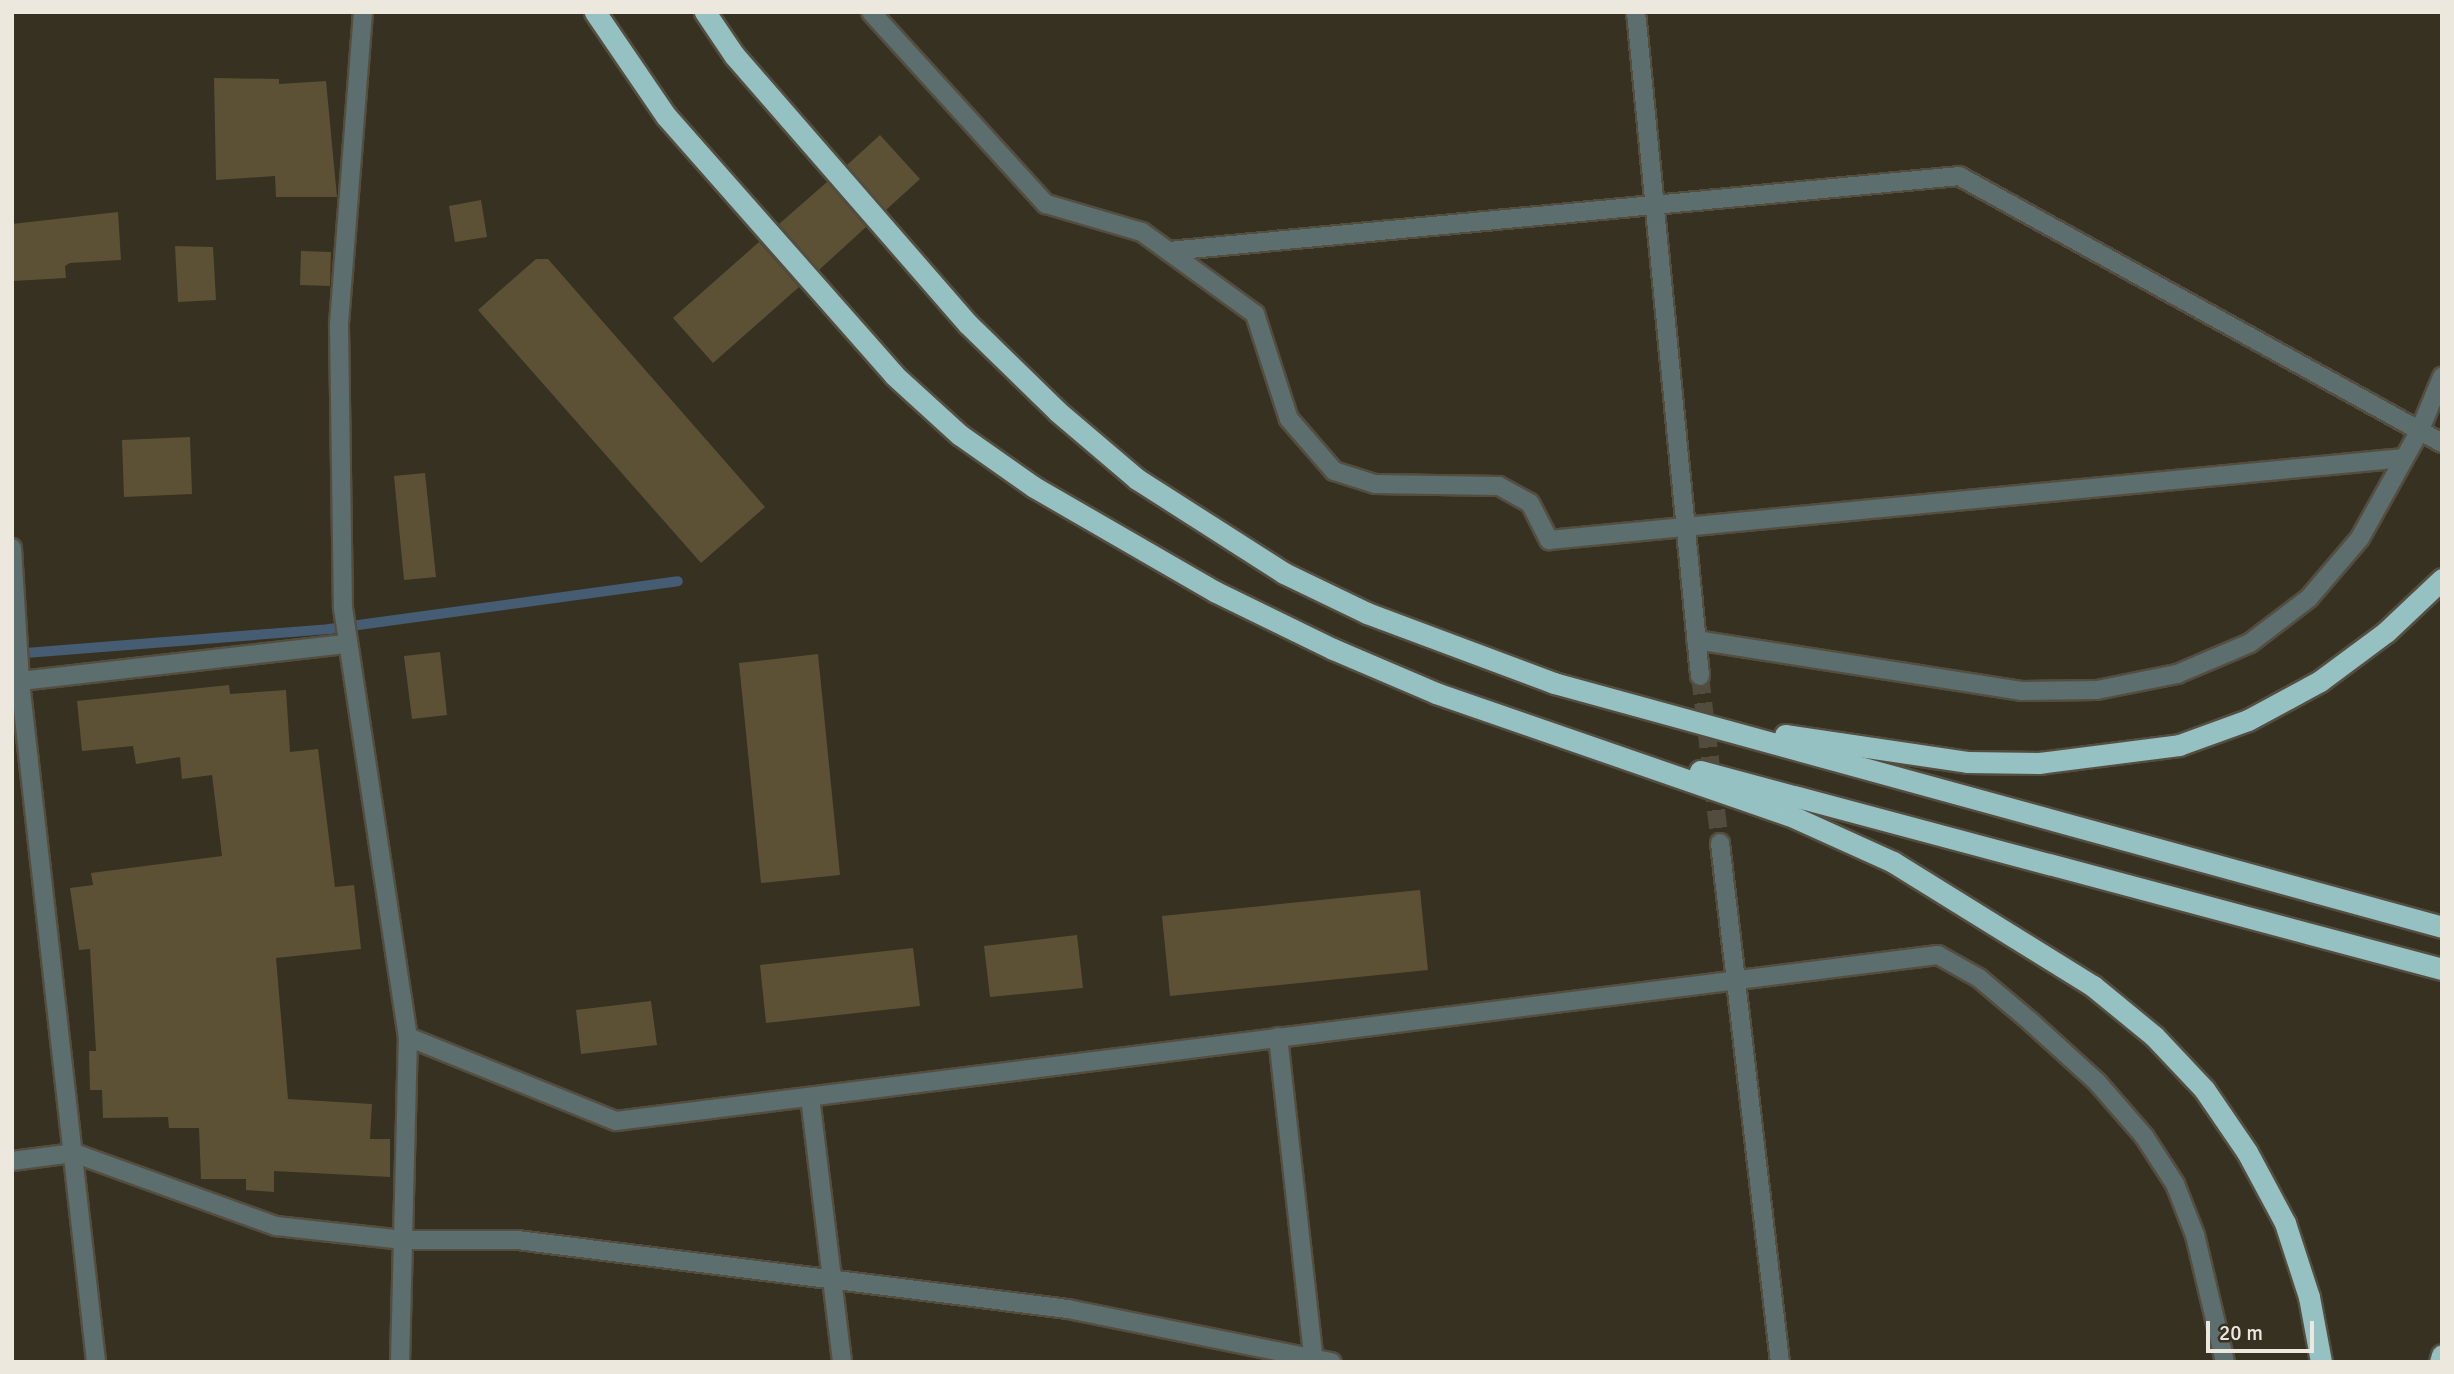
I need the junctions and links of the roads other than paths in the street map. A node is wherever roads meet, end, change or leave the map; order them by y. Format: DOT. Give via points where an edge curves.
graph roads {
  1 [pos="363,12"];
  2 [pos="595,12"];
  3 [pos="705,12"];
  4 [pos="871,12"];
  5 [pos="1636,12"];
  6 [pos="1655,207"];
  7 [pos="1169,251"];
  8 [pos="2442,377"];
  9 [pos="2419,432"];
  10 [pos="2442,443"];
  11 [pos="2404,458"];
  12 [pos="1685,527"];
  13 [pos="12,548"];
  14 [pos="2442,579"];
  15 [pos="1696,640"];
  16 [pos="345,644"];
  17 [pos="1700,676"];
  18 [pos="16,682"];
  19 [pos="1554,683"];
  20 [pos="1538,729"];
  21 [pos="1720,844"];
  22 [pos="2442,927"];
  23 [pos="2442,969"];
  24 [pos="1734,979"];
  25 [pos="408,1037"];
  26 [pos="1278,1037"];
  27 [pos="810,1097"];
  28 [pos="74,1153"];
  29 [pos="12,1161"];
  30 [pos="403,1240"];
  31 [pos="833,1279"];
  32 [pos="2442,1355"];
  33 [pos="1320,1360"];
  34 [pos="96,1362"];
  35 [pos="400,1362"];
  36 [pos="842,1362"];
  37 [pos="1780,1362"];
  38 [pos="2225,1362"];
  39 [pos="2321,1362"];
  40 [pos="2440,1362"];
  1 -- 16 [label="street" via="339,326"];
  2 -- 20 [label="highway" via="666,116 894,375 960,435 1109,534 1216,592 1410,682"];
  3 -- 19 [label="highway" via="734,55 968,324 1057,411 1137,479 1283,573 1367,613"];
  4 -- 7 [label="street" via="992,151 1046,204 1142,232"];
  5 -- 6 [label="street"];
  6 -- 7 [label="street"];
  6 -- 9 [label="street" via="1959,176"];
  6 -- 12 [label="street"];
  7 -- 12 [label="street" via="1255,314 1289,419 1334,471 1375,484 1499,486 1530,503 1549,540"];
  8 -- 9 [label="street"];
  9 -- 10 [label="street"];
  9 -- 11 [label="street"];
  11 -- 12 [label="street"];
  11 -- 15 [label="street" via="2360,538 2309,598 2250,643 2178,674 2097,690 2021,691"];
  12 -- 15 [label="street"];
  13 -- 18 [label="street"];
  14 -- 19 [label="highway" via="2386,632 2320,681 2248,720 2179,745 2112,756 1979,762 1894,754"];
  15 -- 17 [label="street"];
  16 -- 18 [label="street"];
  16 -- 25 [label="street"];
  18 -- 28 [label="street"];
  19 -- 22 [label="highway"];
  20 -- 23 [label="highway"];
  20 -- 39 [label="highway" via="1789,815 1893,862 2093,986 2154,1037 2204,1089 2247,1153 2285,1223 2309,1297"];
  21 -- 24 [label="street"];
  24 -- 26 [label="street"];
  24 -- 37 [label="street"];
  24 -- 38 [label="street" via="1938,955 1979,978 2097,1082 2144,1136 2175,1184 2195,1236"];
  25 -- 27 [label="street" via="616,1121"];
  25 -- 30 [label="street"];
  26 -- 27 [label="street"];
  26 -- 33 [label="street"];
  27 -- 31 [label="street"];
  28 -- 29 [label="street"];
  28 -- 30 [label="street" via="276,1226"];
  28 -- 34 [label="street"];
  30 -- 31 [label="street" via="517,1240"];
  30 -- 35 [label="street"];
  31 -- 33 [label="street" via="1068,1309"];
  31 -- 36 [label="street"];
  32 -- 40 [label="highway"];
}
